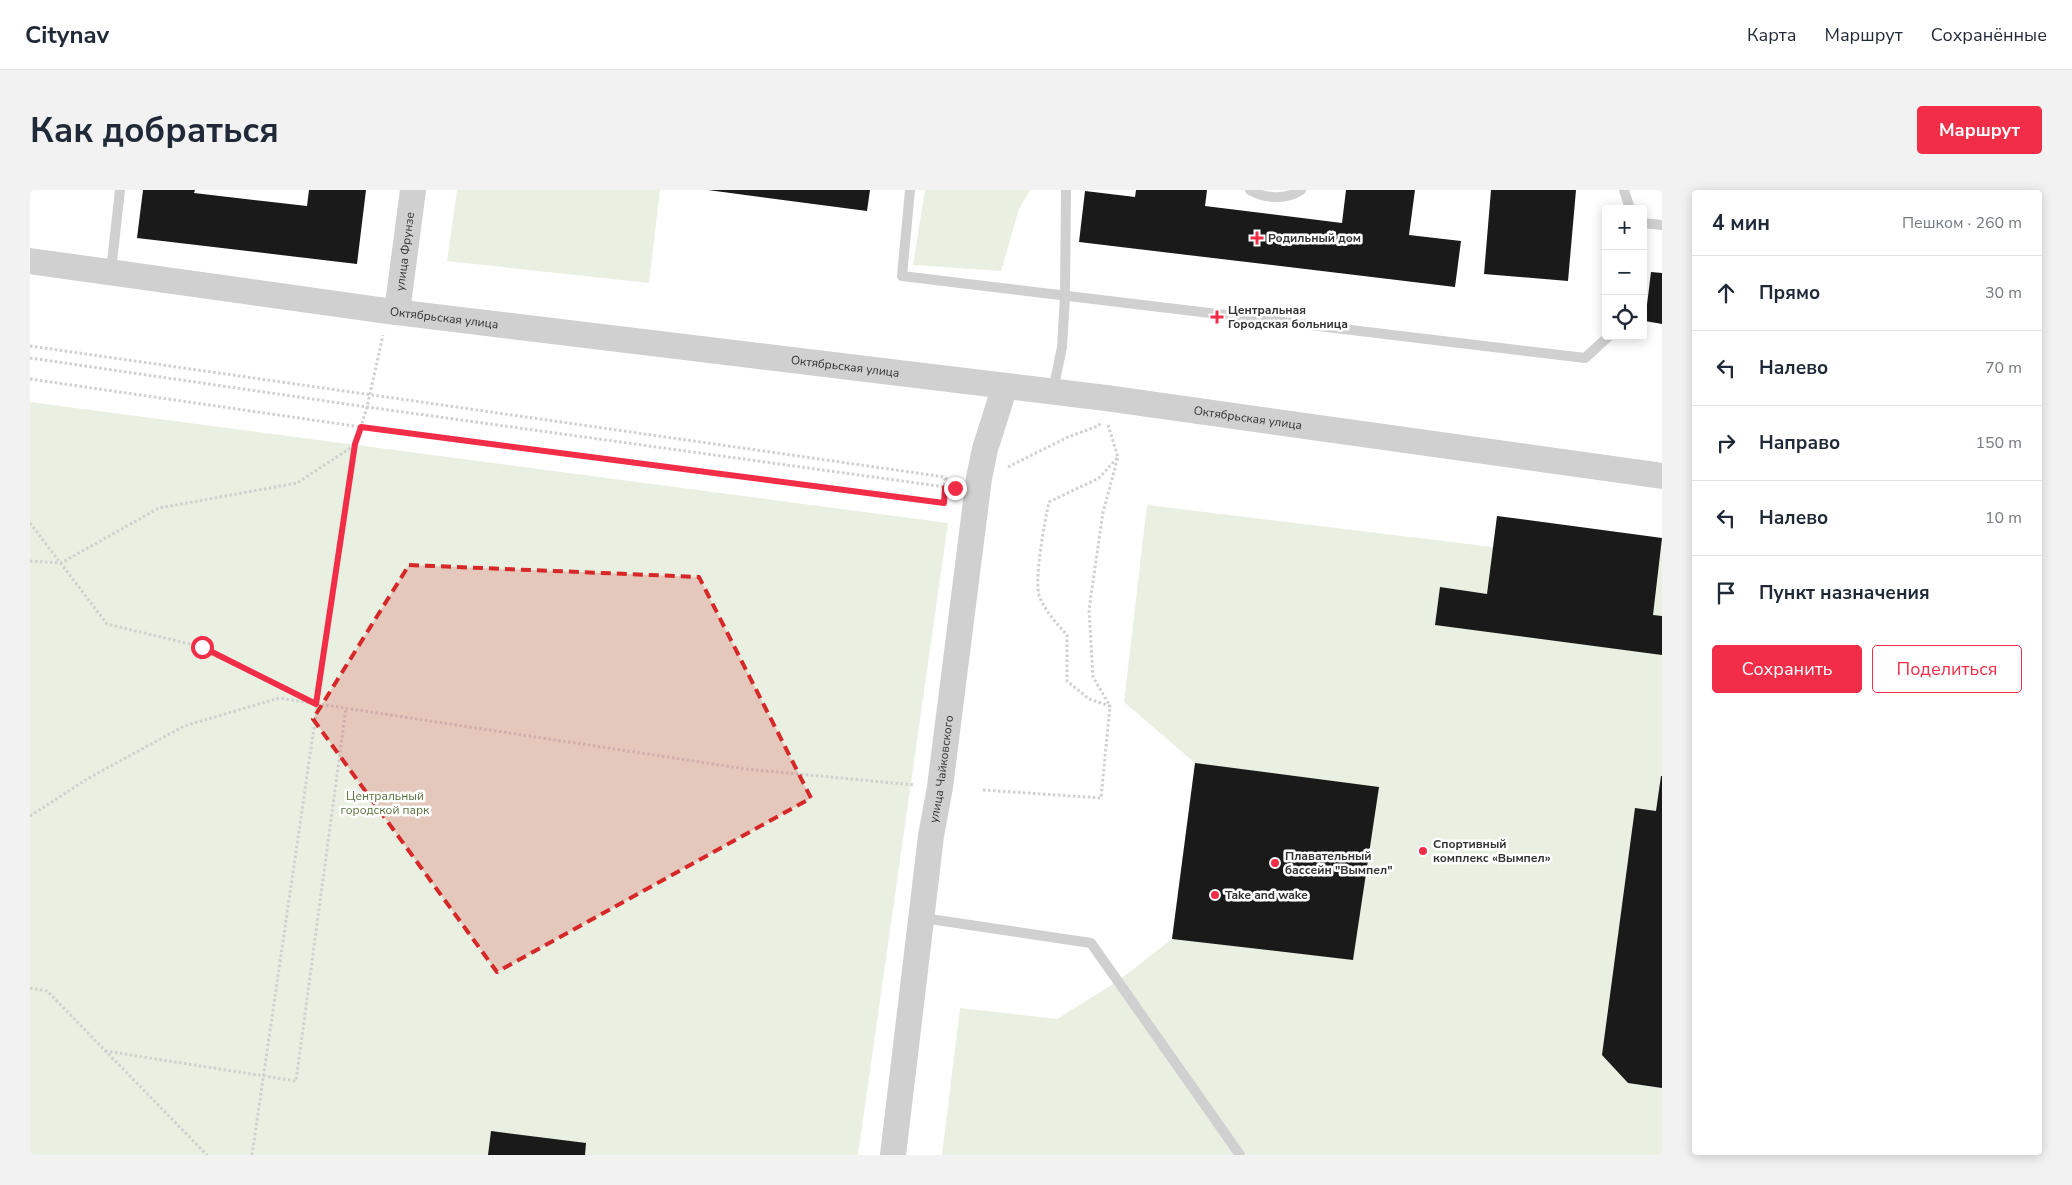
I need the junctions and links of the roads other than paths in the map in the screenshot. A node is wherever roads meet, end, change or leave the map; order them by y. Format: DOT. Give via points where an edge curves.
graph roads {
  1 [pos="120,190"];
  2 [pos="413,190"];
  3 [pos="910,190"];
  4 [pos="1066,190"];
  5 [pos="1250,190"];
  6 [pos="1301,190"];
  7 [pos="1624,190"];
  8 [pos="1629,205"];
  9 [pos="1647,223"];
  10 [pos="1662,225"];
  11 [pos="30,260"];
  12 [pos="111,272"];
  13 [pos="1065,296"];
  14 [pos="391,321"];
  15 [pos="1605,340"];
  16 [pos="1005,386"];
  17 [pos="1052,392"];
  18 [pos="1662,476"];
  19 [pos="922,918"];
  20 [pos="893,1155"];
  21 [pos="1240,1155"];
  1 -- 12 [label="lane"];
  2 -- 14 [label="street, улица Фрунзе"];
  3 -- 13 [label="lane" via="902,276"];
  4 -- 13 [label="lane"];
  5 -- 6 [label="lane" via="1258,195 1275,197 1293,196"];
  7 -- 8 [label="lane"];
  9 -- 10 [label="lane"];
  11 -- 12 [label="street, Октябрьская улица"];
  12 -- 14 [label="street, Октябрьская улица"];
  13 -- 15 [label="lane" via="1585,358"];
  13 -- 17 [label="lane" via="1062,347"];
  14 -- 16 [label="street, Октябрьская улица"];
  16 -- 17 [label="street, Октябрьская улица"];
  16 -- 19 [label="street, улица Чайковского" via="984,449 979,478"];
  17 -- 18 [label="street, Октябрьская улица"];
  19 -- 20 [label="street, улица Чайковского"];
  19 -- 21 [label="lane" via="1091,942"];
}
